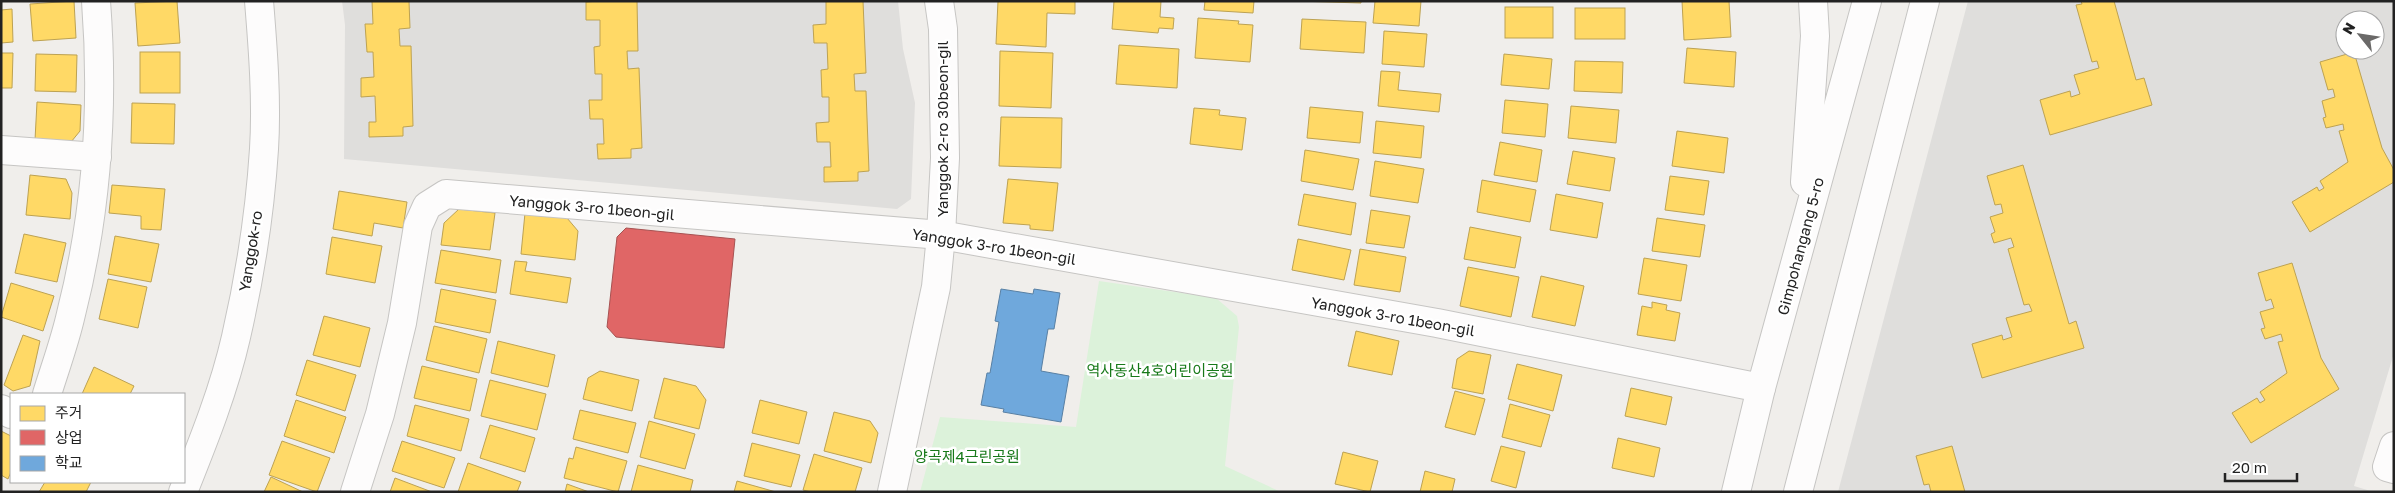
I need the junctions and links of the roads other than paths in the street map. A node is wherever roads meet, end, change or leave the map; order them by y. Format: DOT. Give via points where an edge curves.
graph roads {
  1 [pos="96,1"];
  2 [pos="260,1"];
  3 [pos="939,1"];
  4 [pos="1813,1"];
  5 [pos="1867,1"];
  6 [pos="1925,1"];
  7 [pos="1,150"];
  8 [pos="97,157"];
  9 [pos="941,235"];
  10 [pos="1801,242"];
  11 [pos="1761,388"];
  12 [pos="47,393"];
  13 [pos="2394,446"];
  14 [pos="2394,469"];
  15 [pos="183,492"];
  16 [pos="354,492"];
  17 [pos="892,492"];
  18 [pos="1736,492"];
  19 [pos="1798,492"];
  1 -- 8 [label="street" via="100,57"];
  2 -- 15 [label="street, Yanggok-ro" via="264,148 252,248 236,338 208,432"];
  3 -- 9 [label="street, Yanggok 2-ro 30beon-gil" via="943,28 945,158"];
  4 -- 10 [label="street" via="1815,36"];
  5 -- 10 [label="street, Gimpohangang 5-ro"];
  6 -- 19 [label="street"];
  7 -- 8 [label="street"];
  8 -- 12 [label="street" via="88,235 73,306"];
  9 -- 11 [label="street, Yanggok 3-ro 1beon-gil" via="1437,323"];
  9 -- 16 [label="street, Yanggok 3-ro 1beon-gil" via="446,194 427,206 418,226 402,323 380,414"];
  9 -- 17 [label="street, Yanggok 2-ro 30beon-gil" via="936,287"];
  10 -- 11 [label="street, Gimpohangang 5-ro"];
  11 -- 18 [label="street, Gimpohangang 5-ro"];
  13 -- 14 [label="street" via="2388,467"];
}
